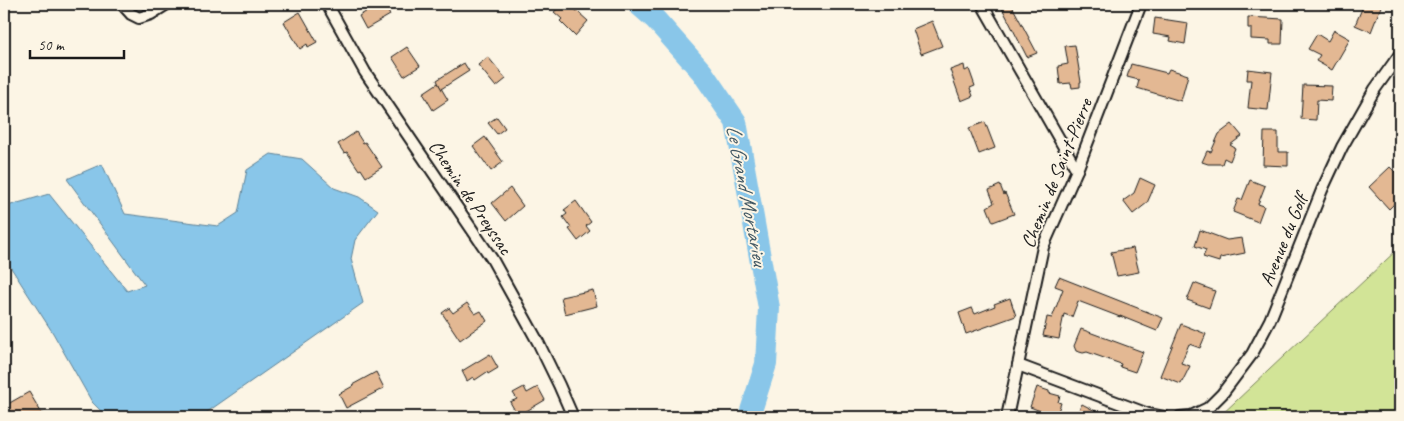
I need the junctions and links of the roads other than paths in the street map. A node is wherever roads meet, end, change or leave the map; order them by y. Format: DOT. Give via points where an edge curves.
graph roads {
  1 [pos="122,4"];
  2 [pos="167,4"];
  3 [pos="327,4"];
  4 [pos="982,4"];
  5 [pos="1141,4"];
  6 [pos="1400,54"];
  7 [pos="1077,170"];
  8 [pos="1018,365"];
  9 [pos="573,417"];
  10 [pos="1007,417"];
  11 [pos="1164,417"];
  12 [pos="1180,417"];
  1 -- 2 [label="street" via="139,18"];
  3 -- 9 [label="street, Chemin de Preyssac" via="365,72 492,259 538,342"];
  4 -- 7 [label="street"];
  5 -- 7 [label="street, Chemin de Saint-Pierre"];
  6 -- 12 [label="street, Avenue du Golf" via="1342,146 1270,320 1252,354 1208,408"];
  7 -- 8 [label="street, Chemin de Saint-Pierre" via="1043,247"];
  8 -- 10 [label="street, Chemin de Saint-Pierre"];
  8 -- 11 [label="street" via="1148,414"];
}
